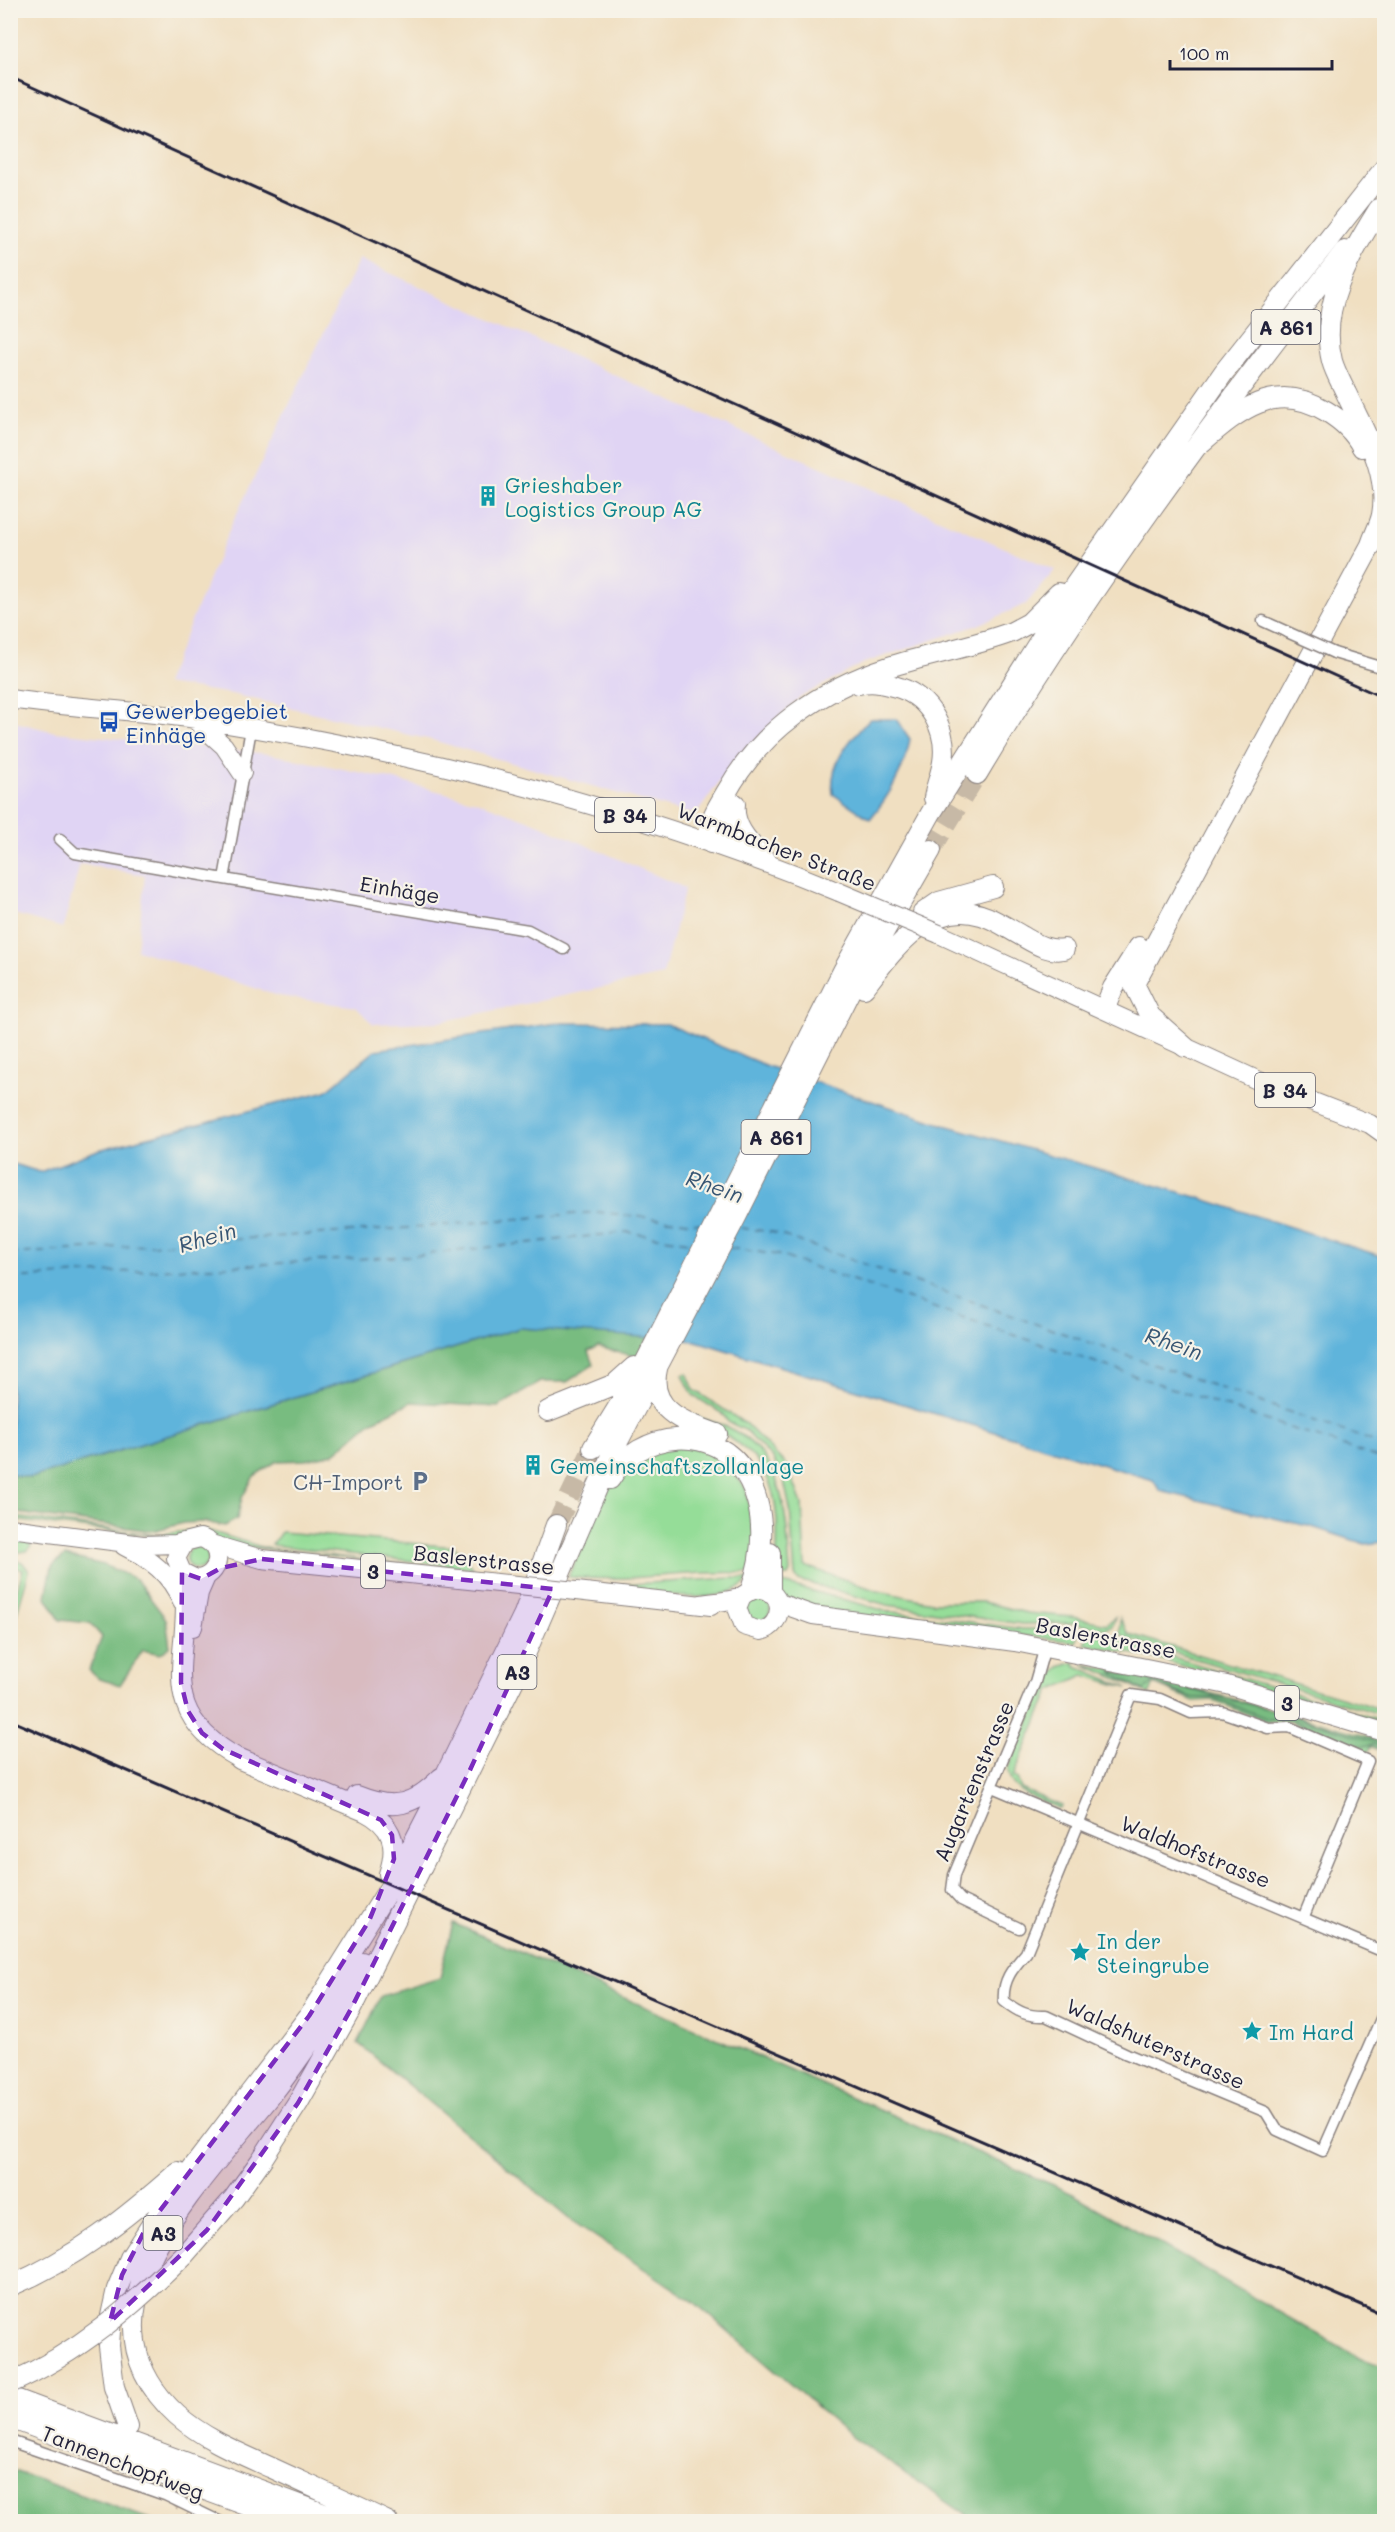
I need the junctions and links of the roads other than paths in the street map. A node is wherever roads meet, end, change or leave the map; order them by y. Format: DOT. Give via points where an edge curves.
graph roads {
  1 [pos="1384,169"];
  2 [pos="1382,206"];
  3 [pos="1195,448"];
  4 [pos="1075,585"];
  5 [pos="1263,621"];
  6 [pos="1384,668"];
  7 [pos="10,699"];
  8 [pos="194,719"];
  9 [pos="251,729"];
  10 [pos="242,773"];
  11 [pos="977,774"];
  12 [pos="734,807"];
  13 [pos="931,813"];
  14 [pos="60,839"];
  15 [pos="711,843"];
  16 [pos="931,850"];
  17 [pos="767,862"];
  18 [pos="224,879"];
  19 [pos="993,888"];
  20 [pos="905,913"];
  21 [pos="876,946"];
  22 [pos="1064,948"];
  23 [pos="564,949"];
  24 [pos="1134,984"];
  25 [pos="851,989"];
  26 [pos="1105,1008"];
  27 [pos="831,1029"];
  28 [pos="1185,1047"];
  29 [pos="809,1056"];
  30 [pos="1384,1134"];
  31 [pos="728,1214"];
  32 [pos="646,1366"];
  33 [pos="548,1411"];
  34 [pos="593,1448"];
  35 [pos="556,1525"];
  36 [pos="10,1528"];
  37 [pos="115,1540"];
  38 [pos="184,1542"];
  39 [pos="143,1545"];
  40 [pos="213,1545"];
  41 [pos="239,1558"];
  42 [pos="179,1568"];
  43 [pos="561,1572"];
  44 [pos="210,1575"];
  45 [pos="756,1599"];
  46 [pos="184,1607"];
  47 [pos="813,1615"];
  48 [pos="775,1623"];
  49 [pos="1045,1647"];
  50 [pos="1384,1732"];
  51 [pos="243,1753"];
  52 [pos="447,1772"];
  53 [pos="992,1787"];
  54 [pos="1077,1823"];
  55 [pos="406,1895"];
  56 [pos="1304,1916"];
  57 [pos="369,1921"];
  58 [pos="1019,1928"];
  59 [pos="1384,1952"];
  60 [pos="1384,2012"];
  61 [pos="210,2144"];
  62 [pos="10,2286"];
  63 [pos="10,2383"];
  64 [pos="10,2397"];
  65 [pos="10,2418"];
  66 [pos="128,2427"];
  67 [pos="10,2441"];
  68 [pos="221,2522"];
  69 [pos="292,2522"];
  70 [pos="346,2522"];
  71 [pos="388,2522"];
  1 -- 4 [label="highway, A 861" via="1224,372"];
  2 -- 3 [label="highway, A 861"];
  2 -- 24 [label="highway" via="1358,243 1337,288 1329,326 1332,361 1377,459 1384,487 1382,515 1371,545"];
  3 -- 11 [label="highway, A 861"];
  3 -- 26 [label="highway" via="1255,404 1283,398 1308,402 1335,416 1358,438 1377,483 1376,508 1365,540 1334,598"];
  4 -- 13 [label="highway, A 861"];
  4 -- 15 [label="highway" via="1060,592 1029,623 1012,632 860,677 799,711 755,750 735,778 707,831"];
  5 -- 6 [label="street, bridge" via="1334,653"];
  7 -- 8 [label="main road, Warmbacher Straße / B 34"];
  8 -- 9 [label="main road, Warmbacher Straße / B 34"];
  8 -- 10 [label="main road" via="224,746"];
  9 -- 10 [label="street"];
  9 -- 15 [label="main road, Warmbacher Straße / B 34" via="394,754 539,788"];
  10 -- 18 [label="street"];
  12 -- 13 [label="highway" via="746,773 759,754 789,726 841,692 862,683 885,683 925,702 936,718 943,760"];
  12 -- 15 [label="highway" via="720,836"];
  12 -- 17 [label="highway" via="742,834"];
  13 -- 29 [label="highway, A 861" via="854,950"];
  14 -- 18 [label="street, Einhäge" via="75,853"];
  15 -- 17 [label="main road, Warmbacher Straße / B 34"];
  16 -- 21 [label="highway, A 861"];
  17 -- 26 [label="main road, Warmbacher Straße / B 34, bridge"];
  18 -- 23 [label="street, Einhäge" via="528,930"];
  19 -- 25 [label="highway" via="950,898 926,911"];
  20 -- 21 [label="highway"];
  21 -- 25 [label="highway, A 861"];
  22 -- 27 [label="highway" via="1048,950 969,912 930,919 894,951"];
  24 -- 26 [label="highway" via="1127,997"];
  24 -- 28 [label="highway" via="1150,1016"];
  25 -- 27 [label="highway, A 861"];
  26 -- 28 [label="main road, Warmbacher Straße / B 34"];
  27 -- 29 [label="highway, A 861"];
  28 -- 30 [label="main road, Warmbacher Straße / B 34" via="1370,1124"];
  29 -- 31 [label="highway, A 861"];
  31 -- 32 [label="highway, A3"];
  31 -- 32 [label="highway, A3" via="660,1330"];
  32 -- 33 [label="highway" via="615,1384"];
  32 -- 34 [label="highway, A3"];
  32 -- 43 [label="highway, A3"];
  32 -- 45 [label="highway" via="665,1408 688,1424 731,1441 759,1475 772,1520"];
  35 -- 52 [label="highway, A3" via="524,1614"];
  36 -- 37 [label="main road"];
  37 -- 39 [label="main road"];
  37 -- 46 [label="main road" via="164,1572"];
  38 -- 39 [label="main road"];
  38 -- 40 [label="main road" via="200,1538"];
  38 -- 42 [label="main road" via="177,1552"];
  39 -- 42 [label="main road"];
  40 -- 41 [label="main road, Baslerstrasse / 3"];
  40 -- 44 [label="main road" via="218,1556"];
  41 -- 44 [label="main road"];
  41 -- 45 [label="main road, Baslerstrasse / 3, bridge" via="701,1604"];
  42 -- 44 [label="main road" via="190,1578"];
  42 -- 46 [label="main road"];
  43 -- 45 [label="highway" via="623,1461 650,1443 684,1438 728,1455 752,1485 762,1527"];
  43 -- 55 [label="highway, A3" via="514,1680"];
  44 -- 51 [label="main road" via="199,1593 188,1682 198,1709 212,1727"];
  45 -- 47 [label="main road, Baslerstrasse / 3"];
  45 -- 48 [label="main road" via="780,1611"];
  45 -- 48 [label="main road, Baslerstrasse" via="744,1626 756,1631"];
  46 -- 51 [label="main road" via="181,1683 188,1711 202,1733"];
  47 -- 48 [label="main road, Baslerstrasse / 3"];
  47 -- 49 [label="main road, Baslerstrasse / 3"];
  49 -- 50 [label="main road, Baslerstrasse / 3" via="1227,1685"];
  49 -- 53 [label="street, Augartenstrasse" via="1035,1682"];
  51 -- 52 [label="highway" via="384,1804 405,1803 419,1797"];
  51 -- 57 [label="highway" via="365,1811 386,1825 393,1840 394,1859"];
  52 -- 57 [label="highway, A3" via="418,1836"];
  53 -- 54 [label="street, Waldhofstrasse"];
  53 -- 58 [label="street, Augartenstrasse" via="954,1875 952,1890 961,1900"];
  54 -- 56 [label="street, Waldhofstrasse"];
  54 -- 56 [label="street" via="1131,1695 1160,1699 1191,1713 1222,1712 1268,1728 1289,1727 1368,1761"];
  54 -- 60 [label="street, Waldshuterstrasse" via="1026,1953 1010,1970 1003,1989 1004,2001 1016,2010 1031,2017 1046,2016 1266,2112 1277,2130 1323,2151"];
  55 -- 63 [label="highway, A3, bridge" via="351,2009 298,2103 249,2178 184,2255 137,2300 57,2359"];
  55 -- 71 [label="highway, A3" via="306,2049 161,2237 142,2274 134,2313 135,2340 147,2374 166,2404 188,2424 241,2454"];
  56 -- 59 [label="street, Waldhofstrasse"];
  57 -- 61 [label="highway, A3" via="304,2024"];
  61 -- 62 [label="highway, A3" via="97,2238 58,2263"];
  61 -- 66 [label="highway, A3" via="145,2230 117,2289 109,2329 110,2360 114,2387"];
  64 -- 70 [label="highway"];
  65 -- 69 [label="highway"];
  67 -- 68 [label="street, Tannenchopfweg" via="165,2495"];
}
